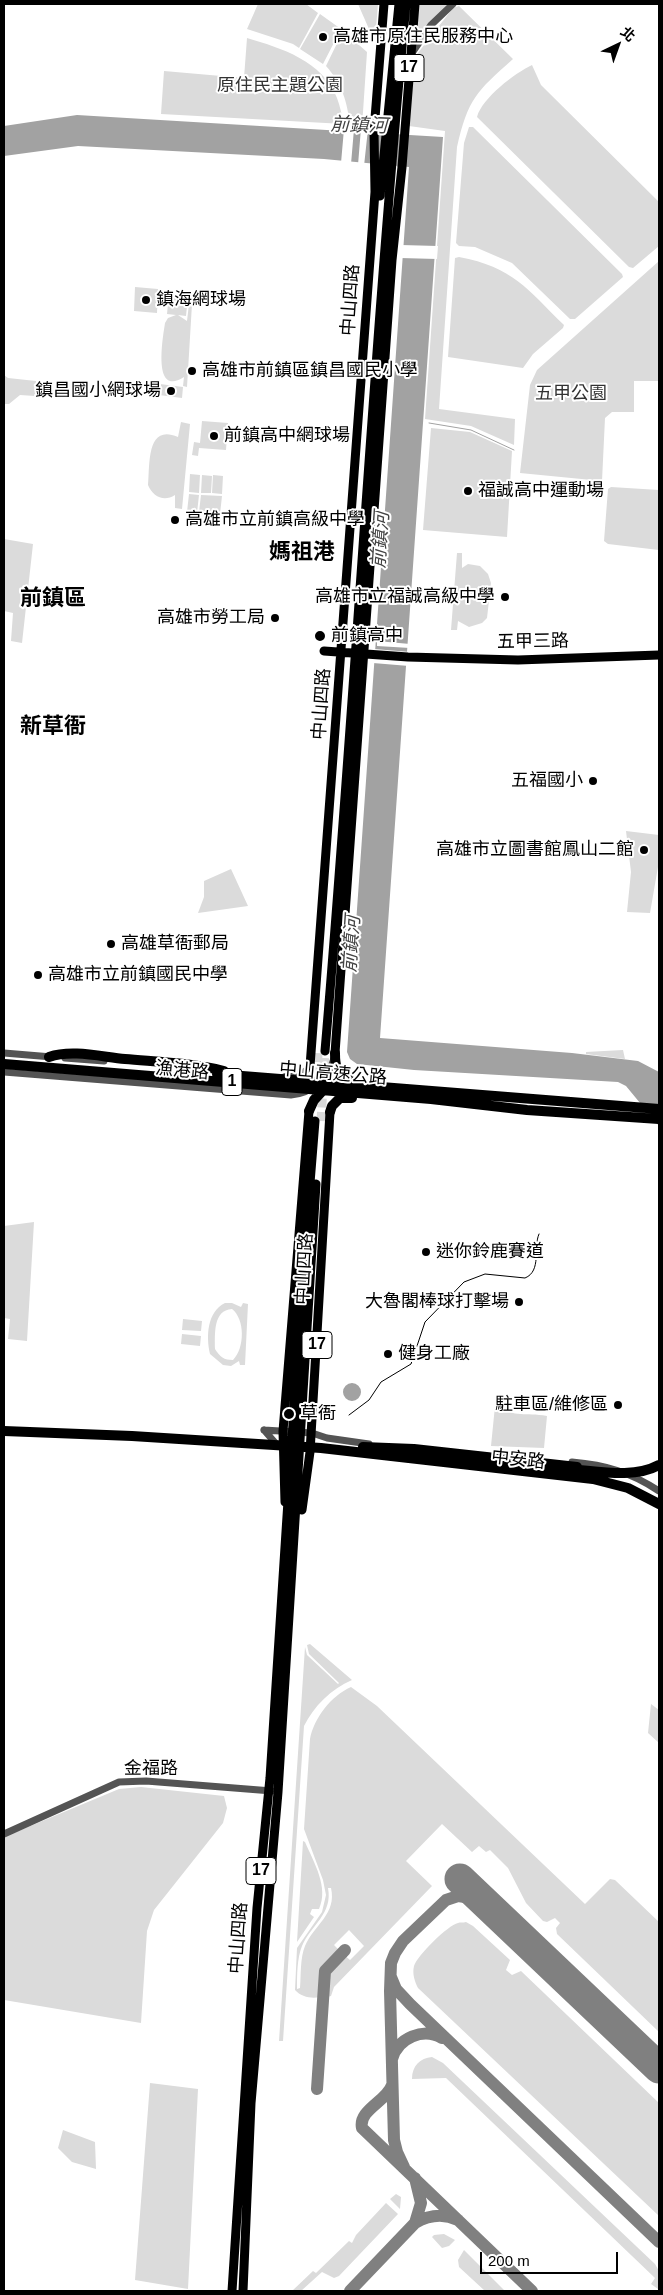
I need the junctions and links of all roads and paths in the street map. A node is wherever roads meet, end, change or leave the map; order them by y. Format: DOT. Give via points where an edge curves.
graph roads {
  1 [pos="384,4"];
  2 [pos="388,4"];
  3 [pos="398,4"];
  4 [pos="406,4"];
  5 [pos="414,4"];
  6 [pos="453,4"];
  7 [pos="410,56"];
  8 [pos="406,67"];
  9 [pos="390,131"];
  10 [pos="387,165"];
  11 [pos="324,651"];
  12 [pos="357,653"];
  13 [pos="659,655"];
  14 [pos="4,1052"];
  15 [pos="326,1052"];
  16 [pos="4,1057"];
  17 [pos="49,1057"];
  18 [pos="4,1064"];
  19 [pos="310,1066"];
  20 [pos="4,1072"];
  21 [pos="44,1075"];
  22 [pos="349,1079"];
  23 [pos="248,1080"];
  24 [pos="431,1095"];
  25 [pos="521,1098"];
  26 [pos="527,1110"];
  27 [pos="309,1111"];
  28 [pos="330,1112"];
  29 [pos="622,1112"];
  30 [pos="658,1114"];
  31 [pos="318,1121"];
  32 [pos="4,1425"];
  33 [pos="4,1431"];
  34 [pos="282,1431"];
  35 [pos="297,1432"];
  36 [pos="312,1433"];
  37 [pos="201,1438"];
  38 [pos="372,1444"];
  39 [pos="349,1449"];
  40 [pos="282,1450"];
  41 [pos="296,1451"];
  42 [pos="310,1452"];
  43 [pos="369,1458"];
  44 [pos="659,1465"];
  45 [pos="659,1470"];
  46 [pos="644,1481"];
  47 [pos="659,1487"];
  48 [pos="659,1491"];
  49 [pos="659,1502"];
  50 [pos="659,1509"];
  51 [pos="287,1528"];
  52 [pos="293,1577"];
  53 [pos="273,1791"];
  54 [pos="4,1834"];
  55 [pos="232,2291"];
  56 [pos="243,2291"];
  1 -- 9 [label="main road, 17"];
  2 -- 9 [label="main road, 17"];
  3 -- 9 [label="main road, 17"];
  4 -- 9 [label="main road, 17"];
  5 -- 7 [label="main road, 17"];
  5 -- 8 [label="main road, 17"];
  6 -- 7 [label="street" via="431,25"];
  7 -- 8 [label="street"];
  7 -- 9 [label="main road, 17"];
  8 -- 9 [label="main road, 17"];
  9 -- 10 [label="main road, 17"];
  9 -- 10 [label="main road, 17"];
  10 -- 12 [label="main road, 中山四路 / 17"];
  10 -- 12 [label="main road, 中山四路 / 17" via="392,254"];
  10 -- 12 [label="main road, 中山四路 / 17" via="375,192"];
  11 -- 12 [label="main road, 五甲三路"];
  12 -- 13 [label="main road, 五甲三路" via="518,660"];
  12 -- 15 [label="main road, 中山四路 / 17"];
  12 -- 15 [label="main road, 中山四路 / 17"];
  12 -- 19 [label="main road, 中山四路 / 17"];
  14 -- 17 [label="street, 漁港路"];
  15 -- 21 [label="street, 漁港路" via="327,1075 309,1090 294,1095"];
  15 -- 22 [label="highway" via="337,1070"];
  16 -- 23 [label="highway, 中山高速公路 / 1"];
  17 -- 19 [label="street, 漁港路" via="284,1077 302,1073"];
  17 -- 23 [label="highway" via="59,1054 213,1068"];
  18 -- 23 [label="highway, 中山高速公路 / 1"];
  20 -- 21 [label="street, 漁港路"];
  21 -- 23 [label="highway" via="53,1072 218,1087"];
  22 -- 25 [label="highway" via="464,1088"];
  22 -- 27 [label="highway" via="336,1081 325,1088"];
  23 -- 24 [label="highway, 中山高速公路 / 1"];
  24 -- 25 [label="highway, 中山高速公路 / 1"];
  24 -- 26 [label="highway, 中山高速公路 / 1"];
  25 -- 29 [label="highway, 中山高速公路 / 1"];
  26 -- 28 [label="highway" via="346,1098 335,1102"];
  26 -- 29 [label="highway, 中山高速公路 / 1"];
  27 -- 34 [label="main road, 中山四路 / 17"];
  28 -- 36 [label="main road, 中山四路 / 17"];
  29 -- 30 [label="highway, 中山高速公路 / 1"];
  31 -- 35 [label="main road, 中山四路 / 17"];
  32 -- 37 [label="highway"];
  33 -- 37 [label="highway"];
  34 -- 35 [label="street, 中安路"];
  34 -- 40 [label="main road, 中山四路 / 17"];
  34 -- 40 [label="street, 中安路" via="264,1430"];
  35 -- 36 [label="street, 中安路"];
  35 -- 41 [label="main road, 中山四路 / 17"];
  36 -- 38 [label="street, 中安路"];
  36 -- 42 [label="main road, 中山四路 / 17"];
  37 -- 39 [label="highway"];
  38 -- 43 [label="street, 中安路" via="544,1468 393,1455"];
  38 -- 46 [label="street, 中安路" via="451,1449 610,1467"];
  39 -- 44 [label="highway" via="609,1472 644,1472"];
  39 -- 45 [label="highway" via="608,1476 637,1476"];
  39 -- 49 [label="highway" via="594,1479 628,1488"];
  40 -- 41 [label="street, 中安路"];
  40 -- 51 [label="main road, 中山四路 / 17"];
  41 -- 42 [label="street, 中安路"];
  41 -- 51 [label="main road, 中山四路 / 17"];
  41 -- 52 [label="main road, 中山四路 / 17"];
  42 -- 43 [label="street, 中安路"];
  42 -- 52 [label="main road, 中山四路 / 17"];
  43 -- 50 [label="street, 中安路" via="601,1485 624,1491"];
  46 -- 47 [label="street"];
  46 -- 48 [label="street, 中安路"];
  51 -- 53 [label="main road, 中山四路 / 17"];
  52 -- 53 [label="main road, 中山四路 / 17"];
  53 -- 54 [label="street, 金福路" via="146,1781 119,1782"];
  53 -- 55 [label="main road, 中山四路 / 17" via="256,1918"];
  53 -- 56 [label="main road, 中山四路 / 17" via="251,2103"];
}
